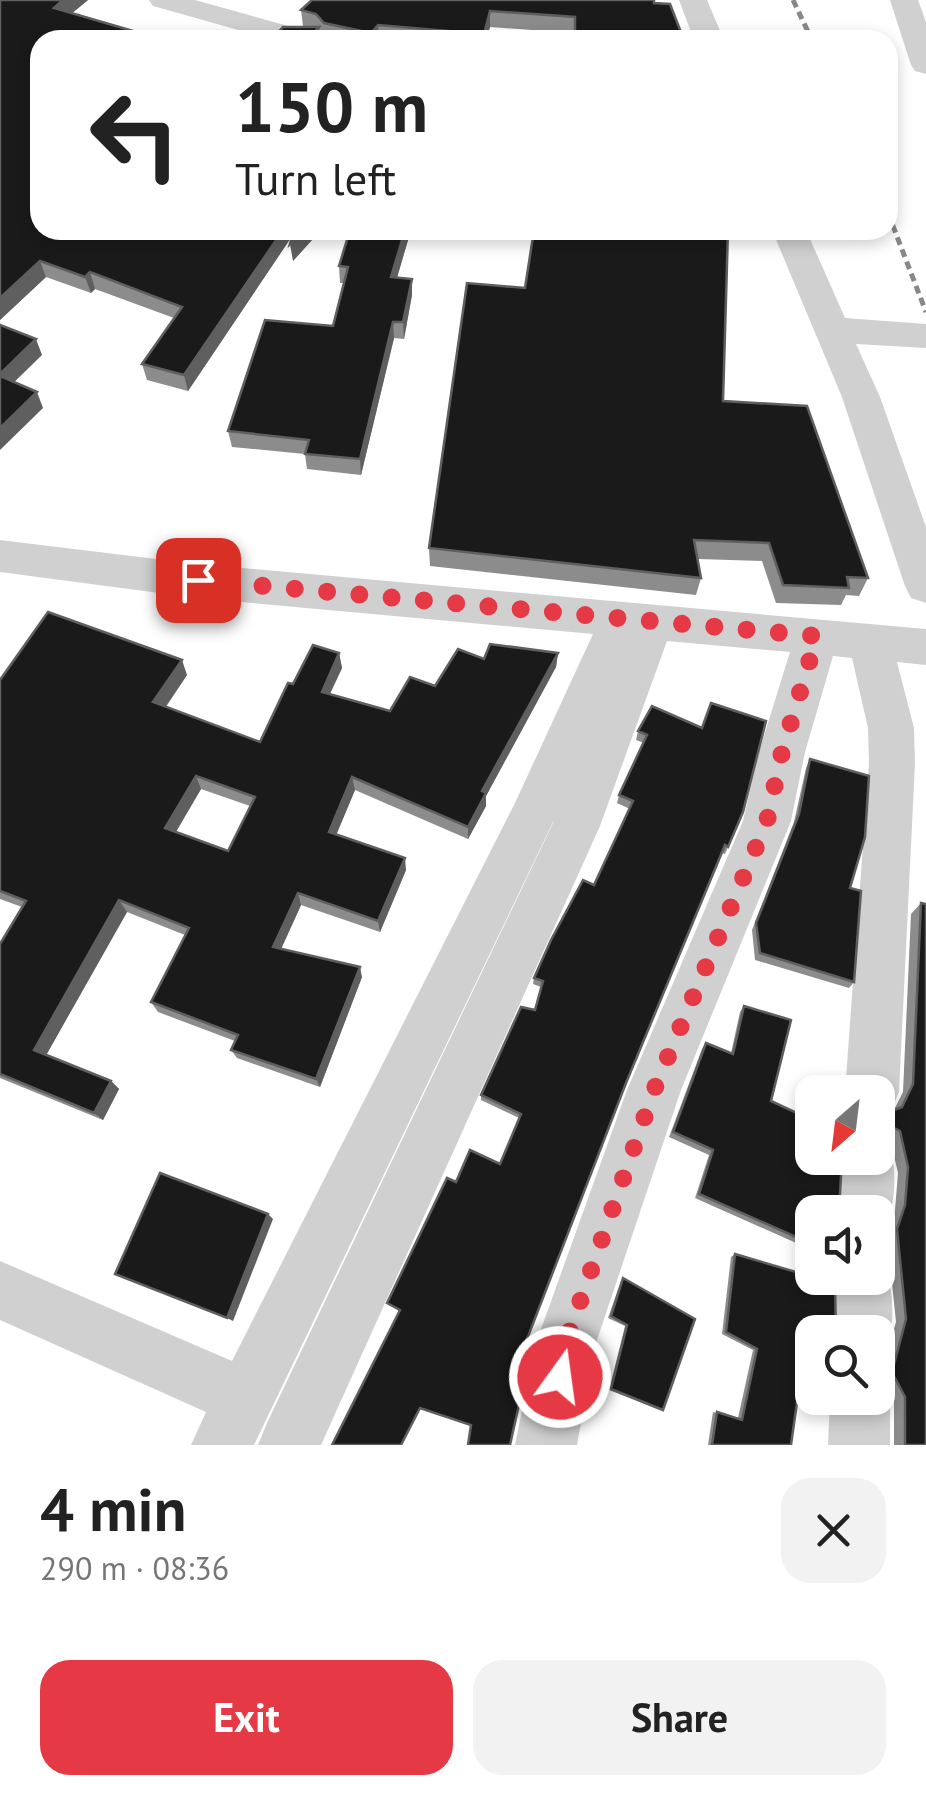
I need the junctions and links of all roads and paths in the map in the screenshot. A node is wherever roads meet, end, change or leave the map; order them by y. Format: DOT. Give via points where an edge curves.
graph roads {
  1 [pos="164,0"];
  2 [pos="693,0"];
  3 [pos="904,0"];
  4 [pos="271,30"];
  5 [pos="705,30"];
  6 [pos="926,66"];
  7 [pos="793,240"];
  8 [pos="832,330"];
  9 [pos="926,336"];
  10 [pos="0,556"];
  11 [pos="926,586"];
  12 [pos="637,619"];
  13 [pos="817,636"];
  14 [pos="870,641"];
  15 [pos="926,647"];
  16 [pos="873,1075"];
  17 [pos="0,1290"];
  18 [pos="860,1415"];
  19 [pos="234,1422"];
  20 [pos="289,1445"];
  21 [pos="546,1445"];
  22 [pos="859,1445"];
  1 -- 4 [label="street"];
  2 -- 5 [label="street"];
  3 -- 6 [label="street"];
  7 -- 8 [label="street"];
  8 -- 9 [label="street"];
  8 -- 11 [label="street"];
  10 -- 12 [label="street"];
  12 -- 13 [label="street"];
  12 -- 19 [label="street" via="552,775"];
  12 -- 20 [label="street" via="576,826"];
  13 -- 14 [label="street"];
  13 -- 21 [label="street" via="767,821 654,1090 566,1342"];
  14 -- 15 [label="street"];
  14 -- 16 [label="street" via="891,728 892,763"];
  17 -- 19 [label="street"];
  18 -- 22 [label="street"];
}
